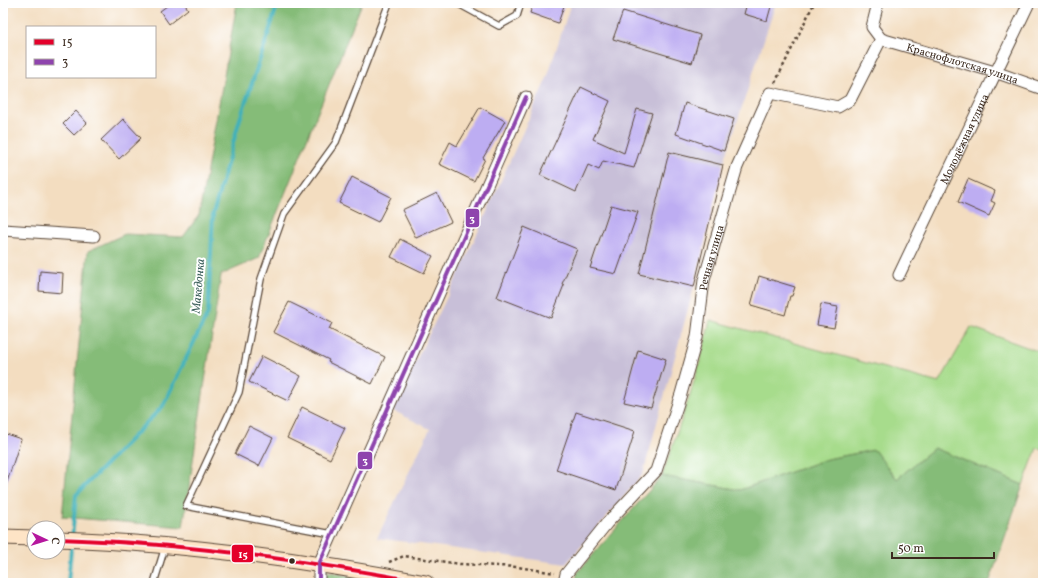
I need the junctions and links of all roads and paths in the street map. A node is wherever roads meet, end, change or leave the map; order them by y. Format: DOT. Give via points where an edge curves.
graph roads {
  1 [pos="389,3"];
  2 [pos="458,3"];
  3 [pos="521,3"];
  4 [pos="814,3"];
  5 [pos="878,3"];
  6 [pos="1029,3"];
  7 [pos="881,39"];
  8 [pos="995,72"];
  9 [pos="1043,89"];
  10 [pos="770,93"];
  11 [pos="526,98"];
  12 [pos="3,230"];
  13 [pos="94,236"];
  14 [pos="899,275"];
  15 [pos="332,534"];
  16 [pos="3,537"];
  17 [pos="26,538"];
  18 [pos="66,539"];
  19 [pos="165,546"];
  20 [pos="384,563"];
  21 [pos="318,564"];
  22 [pos="565,578"];
  23 [pos="154,583"];
  24 [pos="319,583"];
  25 [pos="426,583"];
  1 -- 15 [label="lane" via="336,142 284,214 261,279 239,392 186,506"];
  2 -- 3 [label="lane" via="499,26 517,16"];
  4 -- 10 [label="path"];
  5 -- 7 [label="street" via="872,27"];
  6 -- 8 [label="street, Молодёжная улица"];
  7 -- 8 [label="street, Краснофлотская улица"];
  7 -- 10 [label="street" via="850,100 838,107"];
  8 -- 9 [label="street, Краснофлотская улица"];
  8 -- 14 [label="street, Молодёжная улица"];
  10 -- 22 [label="street, Речная улица" via="737,167 704,280 697,337 656,471 607,523"];
  11 -- 15 [label="street"];
  12 -- 13 [label="street"];
  15 -- 21 [label="street"];
  16 -- 17 [label="main road"];
  18 -- 19 [label="main road"];
  19 -- 21 [label="main road"];
  19 -- 23 [label="lane"];
  20 -- 22 [label="path" via="404,556 460,564 518,568"];
  21 -- 24 [label="street"];
  21 -- 25 [label="main road"];
}
